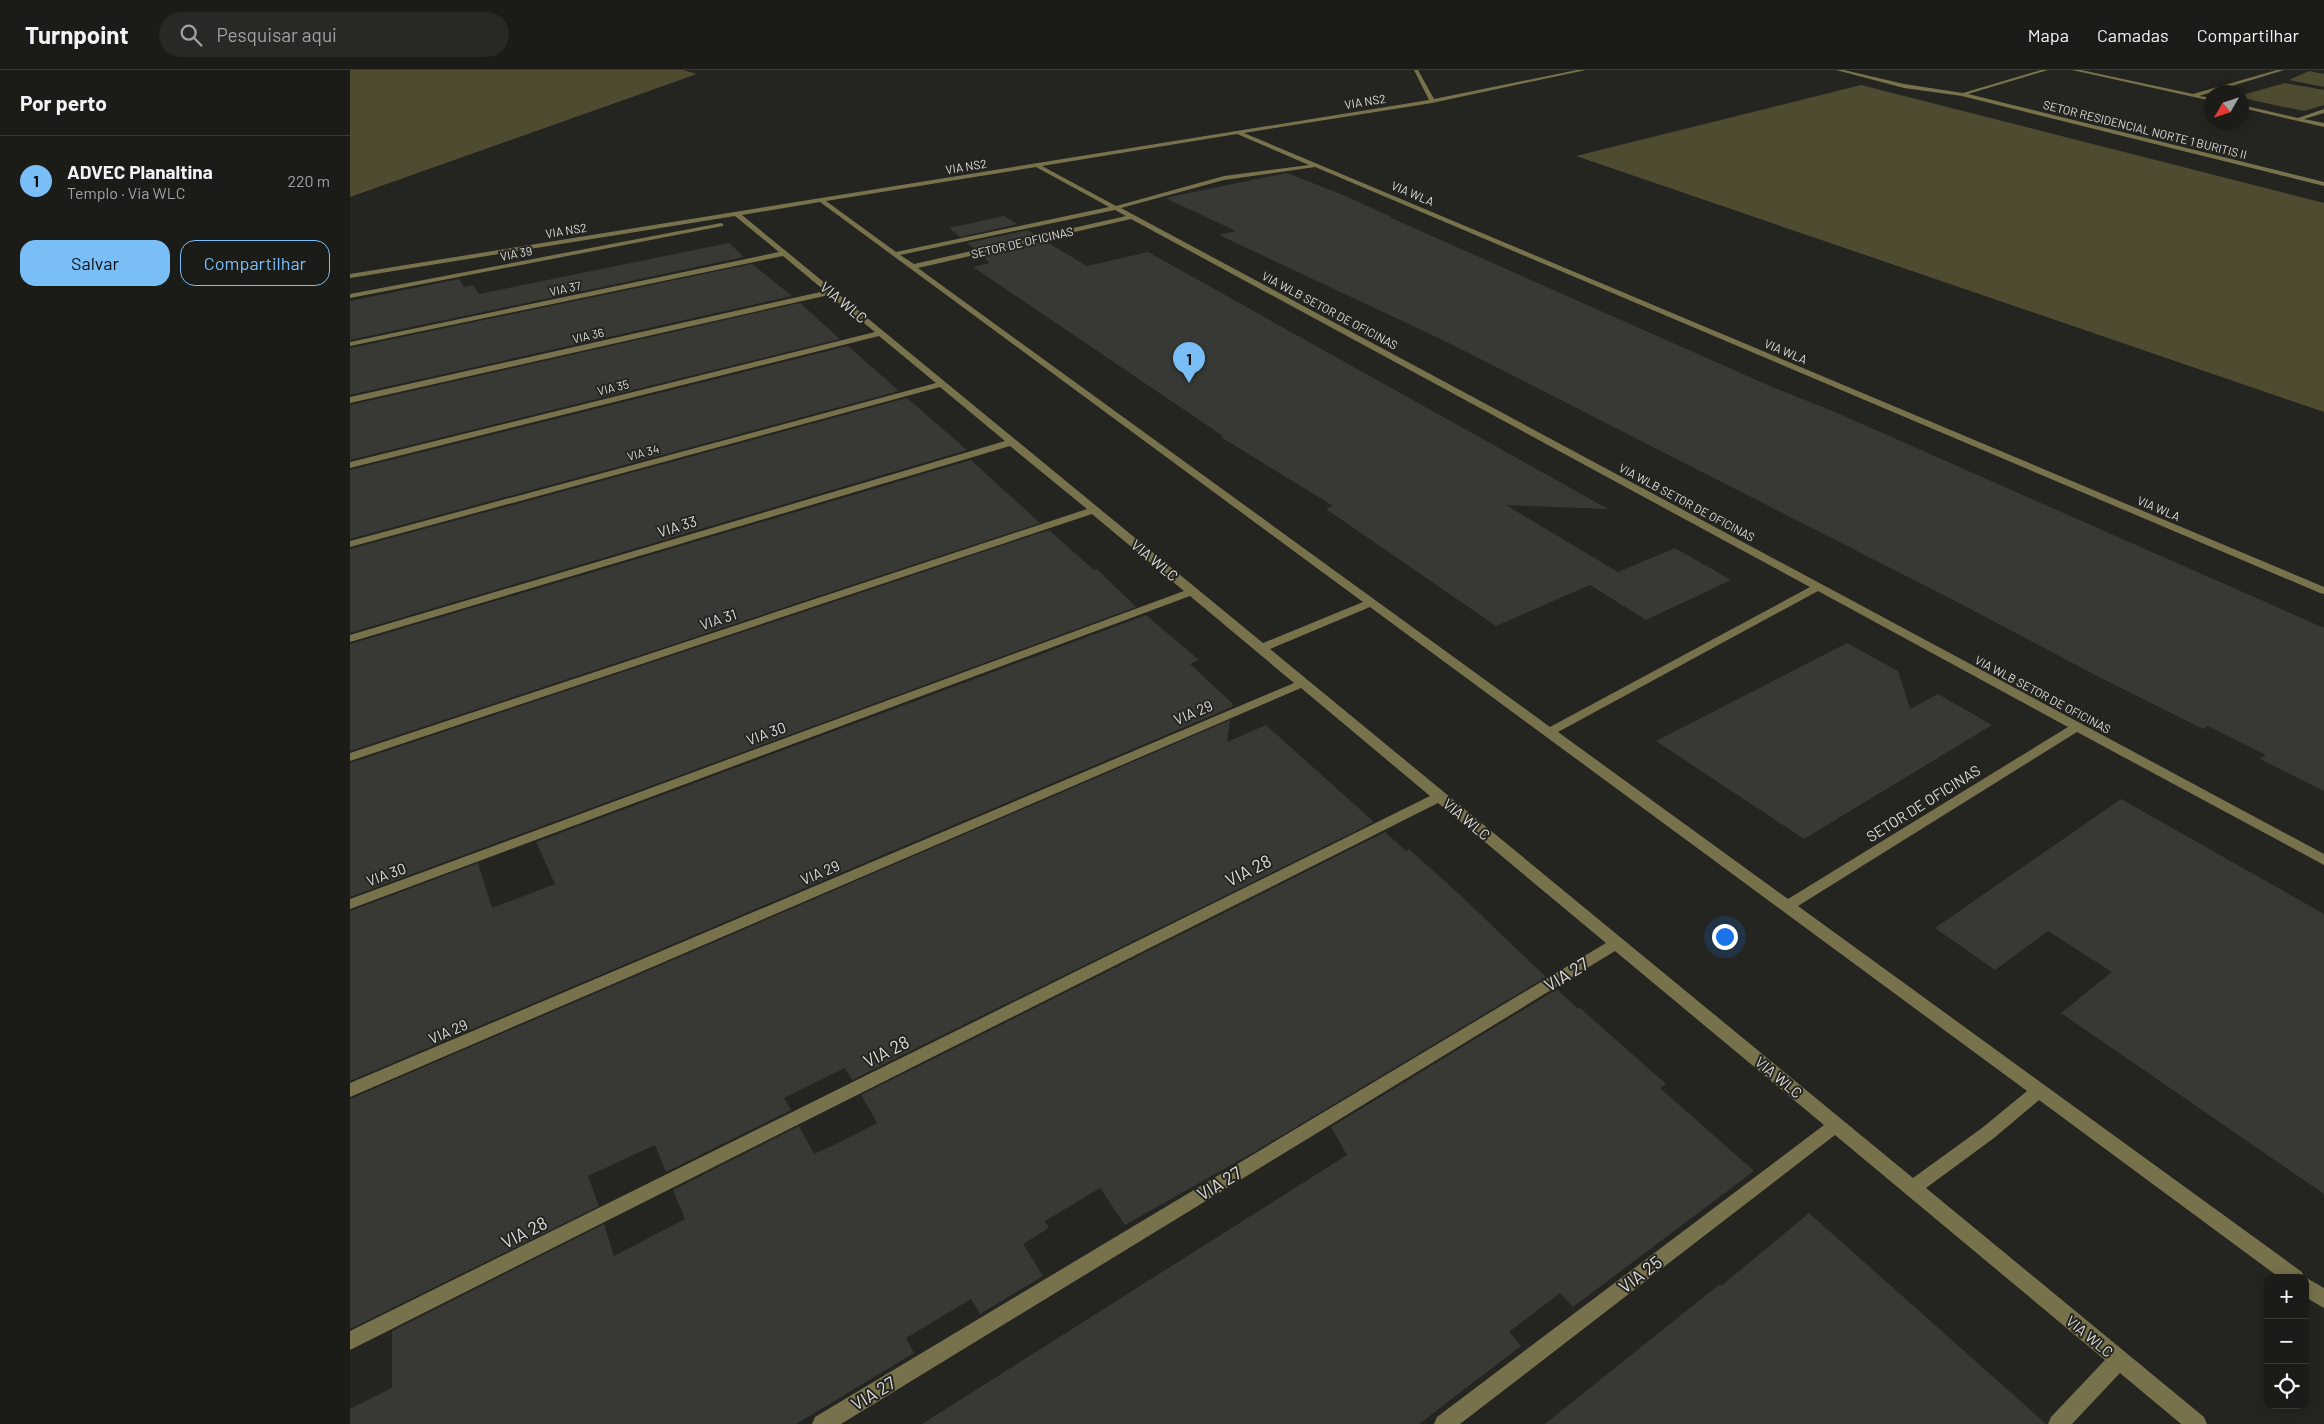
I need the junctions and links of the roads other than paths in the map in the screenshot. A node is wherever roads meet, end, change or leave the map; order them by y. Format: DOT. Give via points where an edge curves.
graph roads {
  1 [pos="1416,70"];
  2 [pos="1584,70"];
  3 [pos="1838,70"];
  4 [pos="2046,70"];
  5 [pos="2074,70"];
  6 [pos="2282,70"];
  7 [pos="1962,94"];
  8 [pos="2193,96"];
  9 [pos="2204,98"];
  10 [pos="1432,101"];
  11 [pos="2249,108"];
  12 [pos="2324,111"];
  13 [pos="2299,119"];
  14 [pos="2324,125"];
  15 [pos="1239,133"];
  16 [pos="1038,166"];
  17 [pos="1316,166"];
  18 [pos="2324,184"];
  19 [pos="822,201"];
  20 [pos="1115,208"];
  21 [pos="741,217"];
  22 [pos="1132,217"];
  23 [pos="785,253"];
  24 [pos="894,254"];
  25 [pos="912,267"];
  26 [pos="350,276"];
  27 [pos="831,292"];
  28 [pos="350,296"];
  29 [pos="882,333"];
  30 [pos="350,344"];
  31 [pos="943,384"];
  32 [pos="350,400"];
  33 [pos="1013,442"];
  34 [pos="350,465"];
  35 [pos="1095,510"];
  36 [pos="350,544"];
  37 [pos="1818,587"];
  38 [pos="1193,591"];
  39 [pos="2324,591"];
  40 [pos="1370,603"];
  41 [pos="350,639"];
  42 [pos="1261,648"];
  43 [pos="1303,683"];
  44 [pos="2077,727"];
  45 [pos="1548,732"];
  46 [pos="350,757"];
  47 [pos="1440,796"];
  48 [pos="2324,860"];
  49 [pos="350,904"];
  50 [pos="1786,907"];
  51 [pos="1617,943"];
  52 [pos="350,1090"];
  53 [pos="2039,1091"];
  54 [pos="1836,1125"];
  55 [pos="1912,1188"];
  56 [pos="2289,1274"];
  57 [pos="2309,1289"];
  58 [pos="2324,1299"];
  59 [pos="350,1341"];
  60 [pos="2119,1360"];
  61 [pos="822,1424"];
  62 [pos="1444,1424"];
  63 [pos="2058,1424"];
  64 [pos="2197,1424"];
  1 -- 10 [label="street"];
  2 -- 10 [label="street, VIA NS2"];
  3 -- 7 [label="street, SETOR RESIDENCIAL NORTE 1 BURITIS II" via="1904,86"];
  4 -- 7 [label="street, SETOR RESIDENCIAL NORTE 1 BURITIS II"];
  5 -- 8 [label="street"];
  6 -- 8 [label="street"];
  7 -- 18 [label="street, SETOR RESIDENCIAL NORTE 1 BURITIS II"];
  8 -- 9 [label="street"];
  10 -- 15 [label="street, VIA NS2"];
  11 -- 13 [label="street"];
  12 -- 13 [label="street"];
  13 -- 14 [label="street"];
  15 -- 16 [label="street, VIA NS2"];
  15 -- 17 [label="street, VIA WLA"];
  16 -- 19 [label="street, VIA NS2"];
  16 -- 20 [label="street, VIA WLB SETOR DE OFICINAS"];
  17 -- 20 [label="street" via="1224,178"];
  17 -- 39 [label="street, VIA WLA"];
  19 -- 21 [label="street, VIA NS2"];
  19 -- 24 [label="street"];
  20 -- 22 [label="street, VIA WLB SETOR DE OFICINAS"];
  20 -- 24 [label="street"];
  21 -- 23 [label="street, VIA WLC"];
  21 -- 26 [label="street, VIA NS2"];
  21 -- 28 [label="street, VIA 39"];
  22 -- 25 [label="street, SETOR DE OFICINAS"];
  22 -- 37 [label="street, VIA WLB SETOR DE OFICINAS"];
  23 -- 27 [label="street, VIA WLC"];
  23 -- 30 [label="street, VIA 37"];
  24 -- 25 [label="street"];
  25 -- 40 [label="street"];
  27 -- 29 [label="street, VIA WLC"];
  27 -- 32 [label="street, VIA 36"];
  29 -- 31 [label="street, VIA WLC"];
  29 -- 34 [label="street, VIA 35"];
  31 -- 33 [label="street, VIA WLC"];
  31 -- 36 [label="street, VIA 34"];
  33 -- 35 [label="street, VIA WLC"];
  33 -- 41 [label="street, VIA 33"];
  35 -- 38 [label="street, VIA WLC"];
  35 -- 46 [label="street, VIA 31"];
  37 -- 44 [label="street, VIA WLB SETOR DE OFICINAS"];
  37 -- 45 [label="street"];
  38 -- 42 [label="street, VIA WLC"];
  38 -- 49 [label="street, VIA 30"];
  40 -- 42 [label="street"];
  40 -- 45 [label="street"];
  42 -- 43 [label="street, VIA WLC"];
  43 -- 47 [label="street, VIA WLC"];
  43 -- 52 [label="street, VIA 29"];
  44 -- 48 [label="street, VIA WLB SETOR DE OFICINAS"];
  44 -- 50 [label="street, SETOR DE OFICINAS"];
  45 -- 50 [label="street"];
  47 -- 51 [label="street, VIA WLC"];
  47 -- 59 [label="street, VIA 28"];
  50 -- 53 [label="street"];
  51 -- 54 [label="street, VIA WLC"];
  51 -- 61 [label="street, VIA 27"];
  53 -- 55 [label="street"];
  53 -- 56 [label="street"];
  54 -- 55 [label="street, VIA WLC"];
  54 -- 62 [label="street, VIA 25"];
  55 -- 60 [label="street, VIA WLC"];
  57 -- 58 [label="street"];
  60 -- 63 [label="street"];
  60 -- 64 [label="street, VIA WLC"];
}
